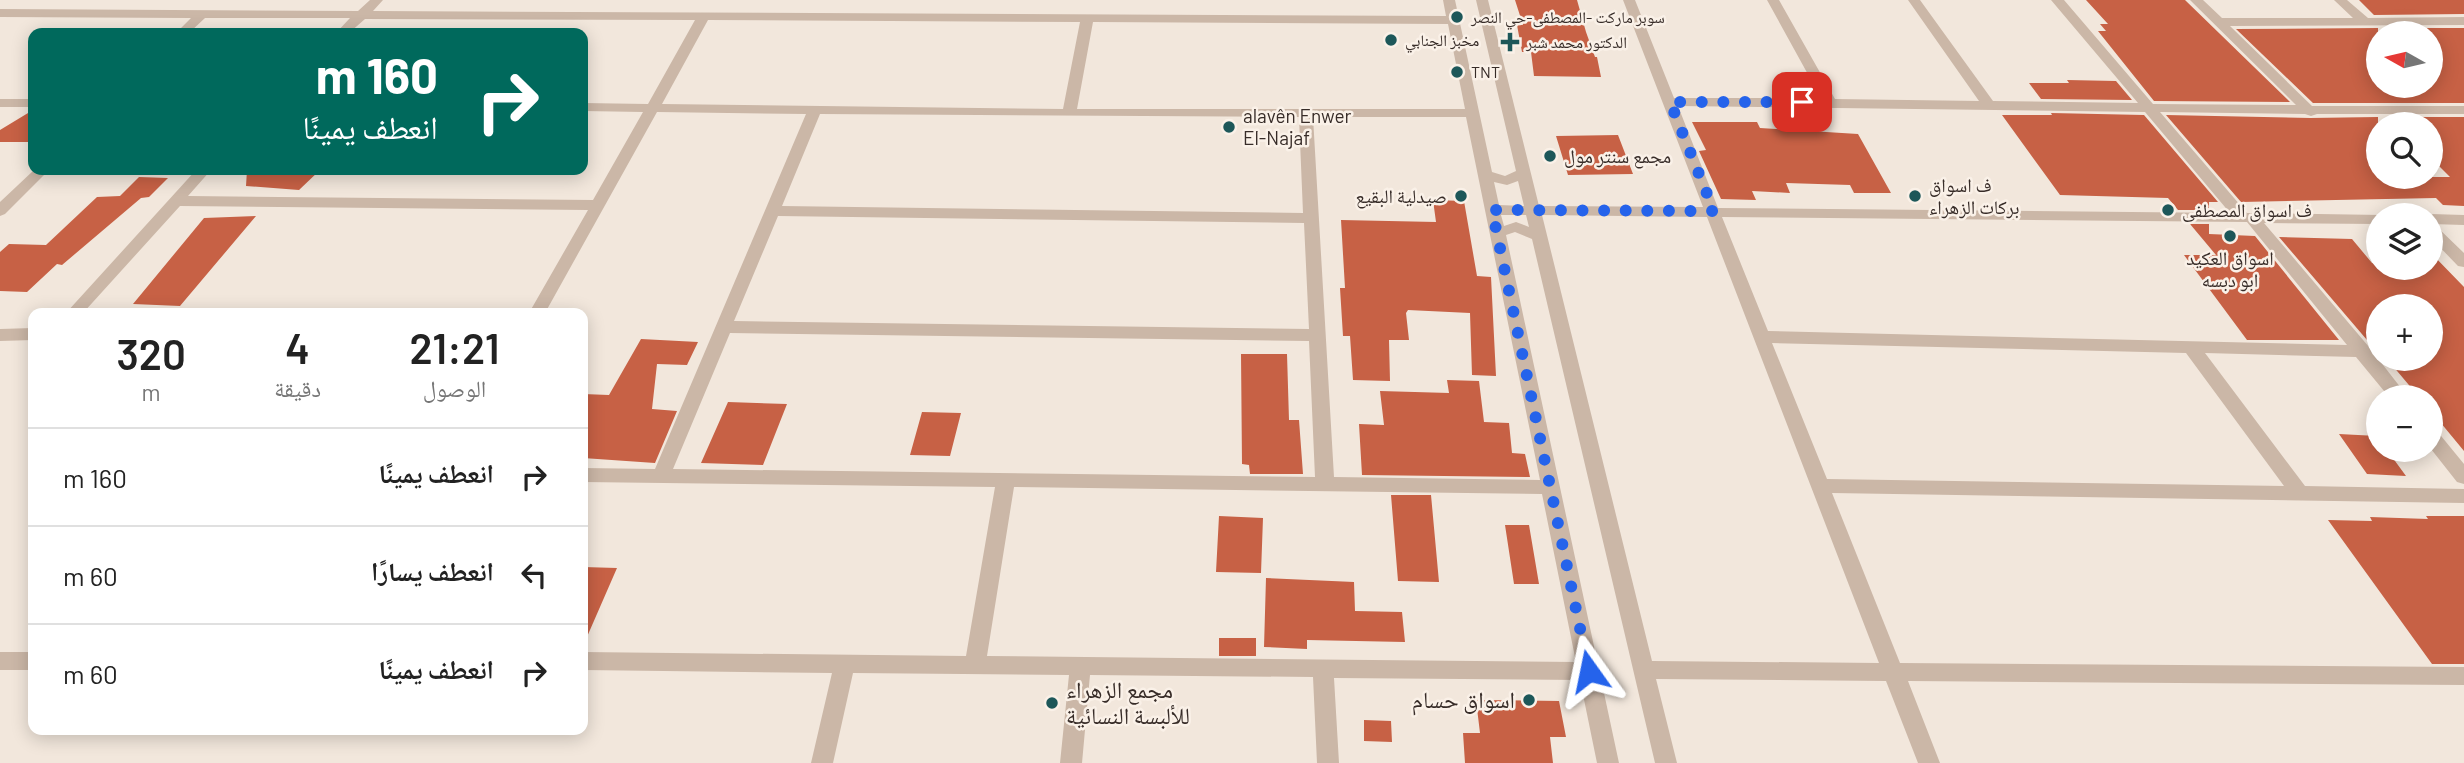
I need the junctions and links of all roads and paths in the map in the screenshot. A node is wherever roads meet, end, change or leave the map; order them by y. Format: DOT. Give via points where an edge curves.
graph roads {
  1 [pos="377,0"];
  2 [pos="1450,0"];
  3 [pos="1482,0"];
  4 [pos="1629,0"];
  5 [pos="1773,0"];
  6 [pos="1914,0"];
  7 [pos="2057,0"];
  8 [pos="2196,0"];
  9 [pos="2340,0"];
  10 [pos="0,13"];
  11 [pos="202,14"];
  12 [pos="362,15"];
  13 [pos="704,16"];
  14 [pos="1087,18"];
  15 [pos="1454,20"];
  16 [pos="2364,21"];
  17 [pos="2464,21"];
  18 [pos="2218,22"];
  19 [pos="187,28"];
  20 [pos="348,28"];
  21 [pos="1670,102"];
  22 [pos="1829,102"];
  23 [pos="0,103"];
  24 [pos="28,103"];
  25 [pos="588,107"];
  26 [pos="653,107"];
  27 [pos="1990,107"];
  28 [pos="815,109"];
  29 [pos="2151,109"];
  30 [pos="2464,110"];
  31 [pos="2311,111"];
  32 [pos="1069,113"];
  33 [pos="1472,113"];
  34 [pos="1306,114"];
  35 [pos="1523,173"];
  36 [pos="36,175"];
  37 [pos="199,175"];
  38 [pos="1485,175"];
  39 [pos="174,201"];
  40 [pos="3,205"];
  41 [pos="598,205"];
  42 [pos="1492,210"];
  43 [pos="1532,210"];
  44 [pos="772,211"];
  45 [pos="1714,211"];
  46 [pos="2247,217"];
  47 [pos="1310,218"];
  48 [pos="2366,219"];
  49 [pos="2443,219"];
  50 [pos="2464,220"];
  51 [pos="1497,233"];
  52 [pos="1538,236"];
  53 [pos="2443,241"];
  54 [pos="2464,262"];
  55 [pos="78,308"];
  56 [pos="540,308"];
  57 [pos="724,327"];
  58 [pos="28,334"];
  59 [pos="0,335"];
  60 [pos="1316,335"];
  61 [pos="1763,337"];
  62 [pos="2191,347"];
  63 [pos="2362,351"];
  64 [pos="2389,385"];
  65 [pos="2443,451"];
  66 [pos="588,475"];
  67 [pos="661,476"];
  68 [pos="2464,477"];
  69 [pos="1006,480"];
  70 [pos="1325,484"];
  71 [pos="1821,486"];
  72 [pos="1550,487"];
  73 [pos="2300,494"];
  74 [pos="2464,496"];
  75 [pos="0,661"];
  76 [pos="28,661"];
  77 [pos="588,661"];
  78 [pos="845,663"];
  79 [pos="975,665"];
  80 [pos="1080,666"];
  81 [pos="1323,668"];
  82 [pos="1644,670"];
  83 [pos="1589,671"];
  84 [pos="1893,672"];
  85 [pos="2464,676"];
  86 [pos="822,763"];
  87 [pos="1071,763"];
  88 [pos="1328,763"];
  89 [pos="1608,763"];
  90 [pos="1666,763"];
  91 [pos="1929,763"];
  1 -- 12 [label="street"];
  2 -- 15 [label="street"];
  3 -- 35 [label="street"];
  4 -- 21 [label="street"];
  5 -- 22 [label="street"];
  6 -- 27 [label="street"];
  7 -- 29 [label="street"];
  8 -- 18 [label="street"];
  9 -- 16 [label="street"];
  10 -- 11 [label="street"];
  11 -- 12 [label="street"];
  11 -- 19 [label="street"];
  12 -- 13 [label="street"];
  12 -- 20 [label="street"];
  13 -- 14 [label="street"];
  13 -- 26 [label="street"];
  14 -- 15 [label="street"];
  14 -- 32 [label="street"];
  15 -- 33 [label="street"];
  16 -- 17 [label="street"];
  16 -- 18 [label="street"];
  18 -- 31 [label="street"];
  21 -- 22 [label="street"];
  21 -- 45 [label="street"];
  22 -- 27 [label="street"];
  23 -- 24 [label="street"];
  25 -- 26 [label="street"];
  26 -- 28 [label="street"];
  26 -- 41 [label="street"];
  27 -- 29 [label="street"];
  28 -- 32 [label="street"];
  28 -- 44 [label="street"];
  29 -- 31 [label="street"];
  29 -- 46 [label="street"];
  30 -- 31 [label="street"];
  32 -- 34 [label="street"];
  33 -- 34 [label="street"];
  33 -- 38 [label="street"];
  34 -- 47 [label="street"];
  35 -- 38 [label="street" via="1507,181"];
  35 -- 43 [label="street"];
  36 -- 40 [label="street"];
  37 -- 39 [label="street"];
  38 -- 42 [label="street"];
  39 -- 41 [label="street"];
  39 -- 55 [label="street"];
  41 -- 56 [label="street"];
  42 -- 43 [label="street"];
  42 -- 51 [label="street"];
  43 -- 45 [label="street"];
  43 -- 52 [label="street"];
  44 -- 47 [label="street"];
  44 -- 57 [label="street"];
  45 -- 46 [label="street"];
  45 -- 61 [label="street"];
  46 -- 48 [label="street"];
  46 -- 63 [label="street"];
  47 -- 60 [label="street"];
  49 -- 50 [label="street"];
  51 -- 52 [label="street" via="1516,227"];
  51 -- 72 [label="street"];
  52 -- 82 [label="street"];
  53 -- 54 [label="street"];
  57 -- 60 [label="street"];
  57 -- 67 [label="street"];
  58 -- 59 [label="street"];
  60 -- 70 [label="street"];
  61 -- 62 [label="street"];
  61 -- 71 [label="street"];
  62 -- 63 [label="street"];
  62 -- 73 [label="street"];
  63 -- 64 [label="street"];
  65 -- 68 [label="street"];
  66 -- 67 [label="street"];
  67 -- 69 [label="street"];
  69 -- 70 [label="street"];
  69 -- 79 [label="street"];
  70 -- 72 [label="street"];
  71 -- 73 [label="street"];
  71 -- 84 [label="street"];
  72 -- 83 [label="street"];
  73 -- 74 [label="street"];
  75 -- 76 [label="street"];
  77 -- 78 [label="street"];
  78 -- 79 [label="street"];
  78 -- 86 [label="street"];
  79 -- 80 [label="street"];
  80 -- 81 [label="street"];
  80 -- 87 [label="street"];
  81 -- 83 [label="street"];
  81 -- 88 [label="street"];
  82 -- 84 [label="street"];
  82 -- 90 [label="street"];
  83 -- 89 [label="street"];
  84 -- 85 [label="street"];
  84 -- 91 [label="street"];
}
